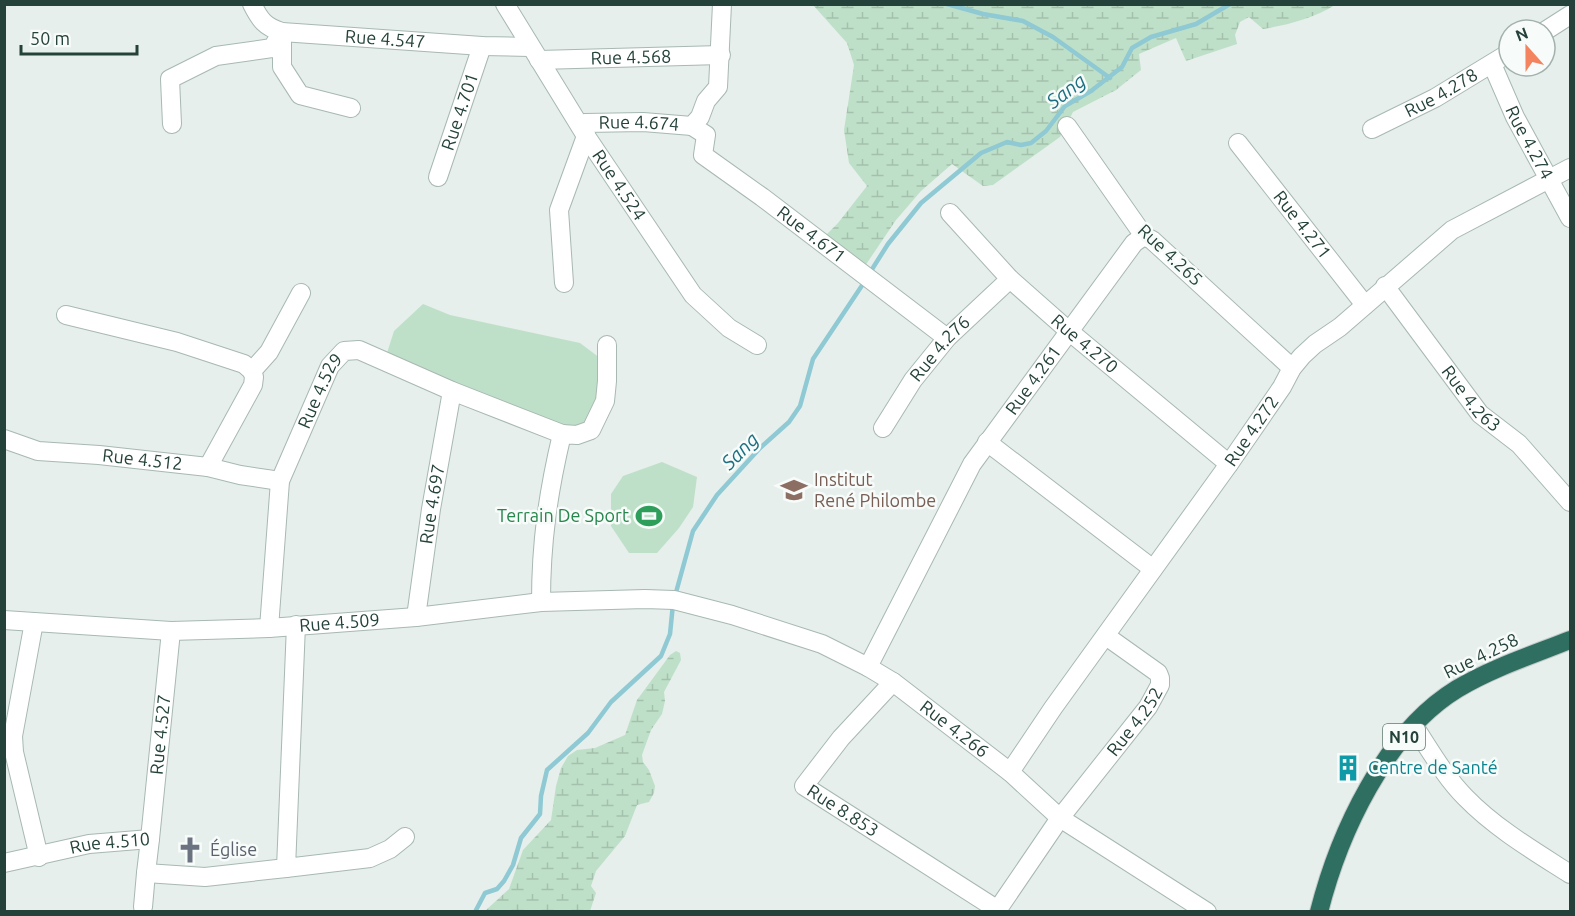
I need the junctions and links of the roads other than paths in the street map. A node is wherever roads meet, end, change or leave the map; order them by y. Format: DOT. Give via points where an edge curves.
graph roads {
  1 [pos="252,4"];
  2 [pos="505,4"];
  3 [pos="722,4"];
  4 [pos="1570,15"];
  5 [pos="1557,23"];
  6 [pos="282,32"];
  7 [pos="482,46"];
  8 [pos="535,54"];
  9 [pos="721,55"];
  10 [pos="1497,61"];
  11 [pos="1492,64"];
  12 [pos="351,108"];
  13 [pos="172,124"];
  14 [pos="692,126"];
  15 [pos="1067,126"];
  16 [pos="1372,129"];
  17 [pos="586,136"];
  18 [pos="1238,143"];
  19 [pos="1570,168"];
  20 [pos="438,177"];
  21 [pos="1549,179"];
  22 [pos="950,213"];
  23 [pos="1570,218"];
  24 [pos="1144,236"];
  25 [pos="1010,279"];
  26 [pos="564,283"];
  27 [pos="1385,286"];
  28 [pos="301,293"];
  29 [pos="1365,305"];
  30 [pos="66,315"];
  31 [pos="1070,332"];
  32 [pos="946,338"];
  33 [pos="607,345"];
  34 [pos="757,345"];
  35 [pos="1292,368"];
  36 [pos="252,371"];
  37 [pos="452,391"];
  38 [pos="883,428"];
  39 [pos="562,434"];
  40 [pos="4,439"];
  41 [pos="987,442"];
  42 [pos="1229,464"];
  43 [pos="208,466"];
  44 [pos="280,481"];
  45 [pos="1570,502"];
  46 [pos="1153,569"];
  47 [pos="674,600"];
  48 [pos="541,602"];
  49 [pos="416,617"];
  50 [pos="4,620"];
  51 [pos="34,622"];
  52 [pos="296,626"];
  53 [pos="269,628"];
  54 [pos="171,631"];
  55 [pos="1106,636"];
  56 [pos="1570,640"];
  57 [pos="868,667"];
  58 [pos="893,682"];
  59 [pos="1414,726"];
  60 [pos="9,737"];
  61 [pos="1010,772"];
  62 [pos="1060,818"];
  63 [pos="405,837"];
  64 [pos="150,839"];
  65 [pos="39,857"];
  66 [pos="4,863"];
  67 [pos="286,868"];
  68 [pos="146,873"];
  69 [pos="1570,873"];
  70 [pos="1182,905"];
  71 [pos="143,907"];
  72 [pos="1319,909"];
  73 [pos="997,911"];
  74 [pos="1207,912"];
  1 -- 6 [label="street, Rue 4.547" via="268,28"];
  2 -- 8 [label="street, Rue 4.524"];
  3 -- 9 [label="street, Rue 4.674"];
  4 -- 5 [label="street"];
  6 -- 7 [label="street, Rue 4.547"];
  6 -- 12 [label="street" via="282,67 300,95"];
  6 -- 13 [label="street" via="272,48 216,56 170,79"];
  7 -- 8 [label="street, Rue 4.547"];
  7 -- 20 [label="street, Rue 4.701"];
  8 -- 9 [label="street, Rue 4.568"];
  8 -- 17 [label="street, Rue 4.524"];
  9 -- 14 [label="street, Rue 4.674" via="718,87"];
  10 -- 11 [label="street, Rue 4.278"];
  11 -- 16 [label="street, Rue 4.278"];
  11 -- 21 [label="street, Rue 4.274"];
  14 -- 17 [label="street, Rue 4.674" via="585,123"];
  14 -- 32 [label="street, Rue 4.671" via="706,135 703,155"];
  15 -- 24 [label="street, Rue 4.265"];
  17 -- 26 [label="street, Rue 4.674" via="559,210"];
  17 -- 34 [label="street, Rue 4.524" via="693,295 729,328"];
  18 -- 29 [label="street, Rue 4.271"];
  19 -- 21 [label="street, Rue 4.272"];
  21 -- 23 [label="street, Rue 4.274"];
  21 -- 27 [label="street, Rue 4.272" via="1452,230"];
  22 -- 25 [label="street, Rue 4.270"];
  24 -- 31 [label="street, Rue 4.261" via="1134,243"];
  24 -- 35 [label="street, Rue 4.265"];
  25 -- 31 [label="street, Rue 4.270"];
  25 -- 32 [label="street, Rue 4.276"];
  27 -- 29 [label="street, Rue 4.272"];
  27 -- 45 [label="street, Rue 4.263" via="1480,414 1519,444"];
  28 -- 36 [label="street" via="269,352"];
  29 -- 35 [label="street, Rue 4.272" via="1315,344"];
  30 -- 36 [label="street" via="177,342 244,364"];
  31 -- 41 [label="street, Rue 4.261"];
  31 -- 42 [label="street, Rue 4.270"];
  32 -- 38 [label="street, Rue 4.276"];
  33 -- 39 [label="street" via="605,401 591,429 577,435"];
  35 -- 42 [label="street, Rue 4.272"];
  36 -- 43 [label="street" via="253,385"];
  37 -- 39 [label="street, Rue 4.529"];
  37 -- 44 [label="street, Rue 4.529" via="359,350 344,351 330,366"];
  37 -- 49 [label="street, Rue 4.697"];
  39 -- 48 [label="street" via="550,484 541,553"];
  40 -- 43 [label="street, Rue 4.512" via="38,450"];
  41 -- 46 [label="street"];
  41 -- 57 [label="street, Rue 4.261" via="954,495"];
  42 -- 46 [label="street, Rue 4.272"];
  43 -- 44 [label="street, Rue 4.512"];
  44 -- 53 [label="street, Rue 4.529"];
  46 -- 55 [label="street, Rue 4.272"];
  47 -- 48 [label="street, Rue 4.509"];
  47 -- 57 [label="street, Rue 4.266" via="822,644"];
  48 -- 49 [label="street, Rue 4.509"];
  49 -- 52 [label="street, Rue 4.509"];
  50 -- 51 [label="street, Rue 4.509"];
  51 -- 54 [label="street, Rue 4.509"];
  51 -- 60 [label="street"];
  52 -- 53 [label="street, Rue 4.509"];
  52 -- 67 [label="street"];
  53 -- 54 [label="street, Rue 4.509"];
  54 -- 64 [label="street, Rue 4.527"];
  55 -- 61 [label="street, Rue 4.272"];
  55 -- 62 [label="street, Rue 4.252" via="1158,673 1160,686 1124,739"];
  56 -- 59 [label="highway, Rue 4.258 / N10" via="1464,685 1430,709"];
  57 -- 58 [label="street, Rue 4.266"];
  58 -- 61 [label="street, Rue 4.266"];
  58 -- 73 [label="street, Rue 8.853" via="841,738 804,786"];
  59 -- 69 [label="street" via="1465,797 1498,826"];
  59 -- 72 [label="highway, Rue 4.258 / N10" via="1391,753 1350,820"];
  60 -- 65 [label="street"];
  61 -- 62 [label="street, Rue 4.266"];
  62 -- 70 [label="street, Rue 4.266"];
  62 -- 73 [label="street, Rue 4.252"];
  63 -- 67 [label="street" via="370,858"];
  64 -- 65 [label="street, Rue 4.510" via="89,844"];
  64 -- 68 [label="street, Rue 4.510"];
  65 -- 66 [label="street, Rue 4.510"];
  67 -- 68 [label="street, Rue 4.510" via="205,878"];
  68 -- 71 [label="street"];
  70 -- 74 [label="street, Rue 4.266"];
}
